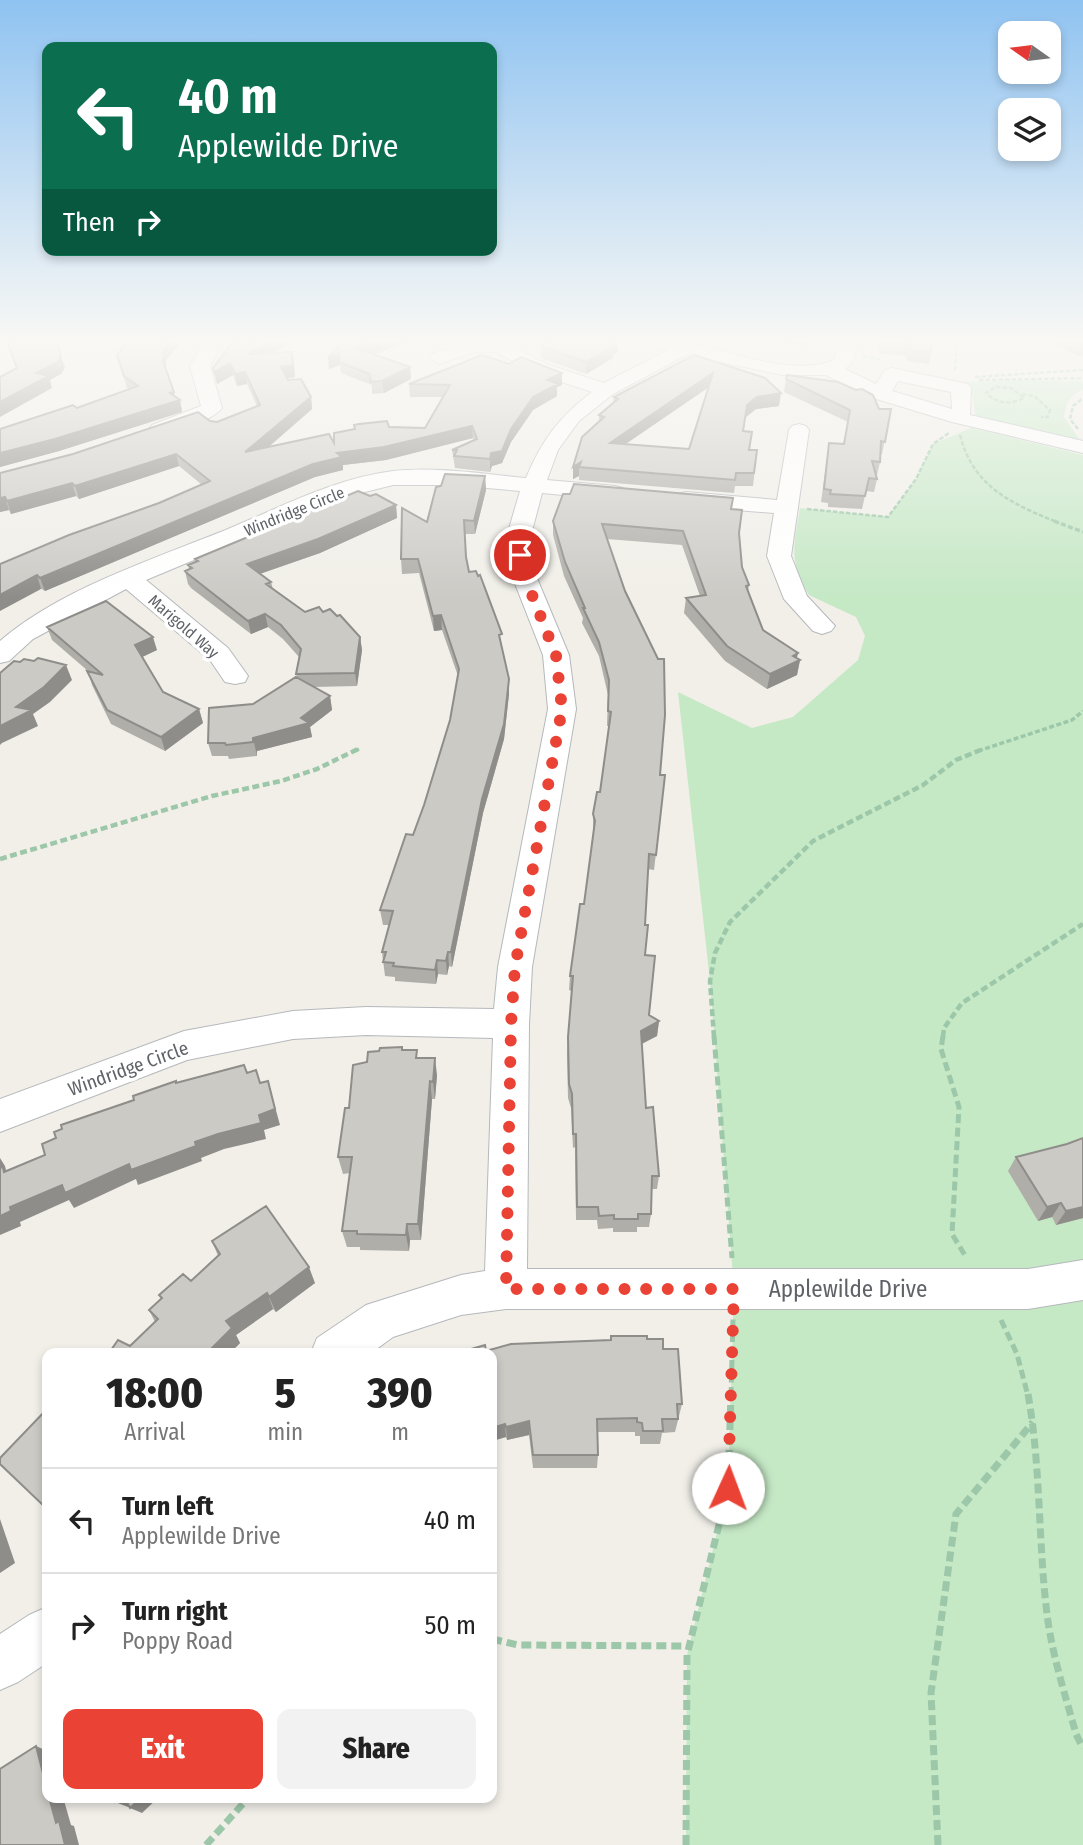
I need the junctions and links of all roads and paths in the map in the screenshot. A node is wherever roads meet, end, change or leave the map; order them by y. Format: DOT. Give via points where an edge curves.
graph roads {
  1 [pos="171,425"];
  2 [pos="566,425"];
  3 [pos="1073,425"];
  4 [pos="956,426"];
  5 [pos="799,430"];
  6 [pos="142,435"];
  7 [pos="1082,441"];
  8 [pos="534,486"];
  9 [pos="638,495"];
  10 [pos="665,497"];
  11 [pos="792,508"];
  12 [pos="1083,532"];
  13 [pos="129,579"];
  14 [pos="822,626"];
  15 [pos="0,654"];
  16 [pos="234,676"];
  17 [pos="1083,711"];
  18 [pos="359,749"];
  19 [pos="0,859"];
  20 [pos="511,1024"];
  21 [pos="0,1116"];
  22 [pos="1083,1280"];
  23 [pos="506,1289"];
  24 [pos="734,1289"];
  25 [pos="340,1348"];
  26 [pos="1033,1422"];
  27 [pos="42,1636"];
  28 [pos="497,1640"];
  29 [pos="689,1646"];
  30 [pos="0,1664"];
  31 [pos="244,1803"];
  32 [pos="206,1845"];
  33 [pos="687,1845"];
  34 [pos="938,1845"];
  1 -- 6 [label="street"];
  2 -- 8 [label="street" via="548,450"];
  3 -- 7 [label="path"];
  4 -- 7 [label="street"];
  4 -- 11 [label="path" via="933,444 916,480 888,517"];
  4 -- 12 [label="path" via="961,450 994,490"];
  5 -- 11 [label="street"];
  8 -- 9 [label="street, Windridge Circle"];
  8 -- 13 [label="street, Windridge Circle" via="393,478 337,492"];
  8 -- 20 [label="street" via="525,506 519,550 522,570 556,655 562,709 515,967"];
  10 -- 11 [label="street"];
  11 -- 14 [label="street" via="779,556 796,599"];
  13 -- 15 [label="street, Windridge Circle" via="35,628"];
  13 -- 16 [label="street, Marigold Way" via="219,654"];
  17 -- 24 [label="path" via="1072,720 956,760 923,785 813,841 730,922 715,953 710,981"];
  18 -- 19 [label="path" via="282,781 212,796"];
  20 -- 21 [label="street, Windridge Circle" via="366,1021 293,1025 184,1046"];
  20 -- 23 [label="street"];
  22 -- 24 [label="street, Applewilde Drive" via="1028,1289"];
  23 -- 24 [label="street, Applewilde Drive"];
  23 -- 25 [label="street, Applewilde Drive" via="461,1295 381,1320"];
  24 -- 29 [label="path" via="728,1488"];
  26 -- 34 [label="path" via="956,1514 930,1693"];
  27 -- 30 [label="street"];
  28 -- 29 [label="path" via="518,1645"];
  29 -- 33 [label="path"];
  31 -- 32 [label="path"];
}
